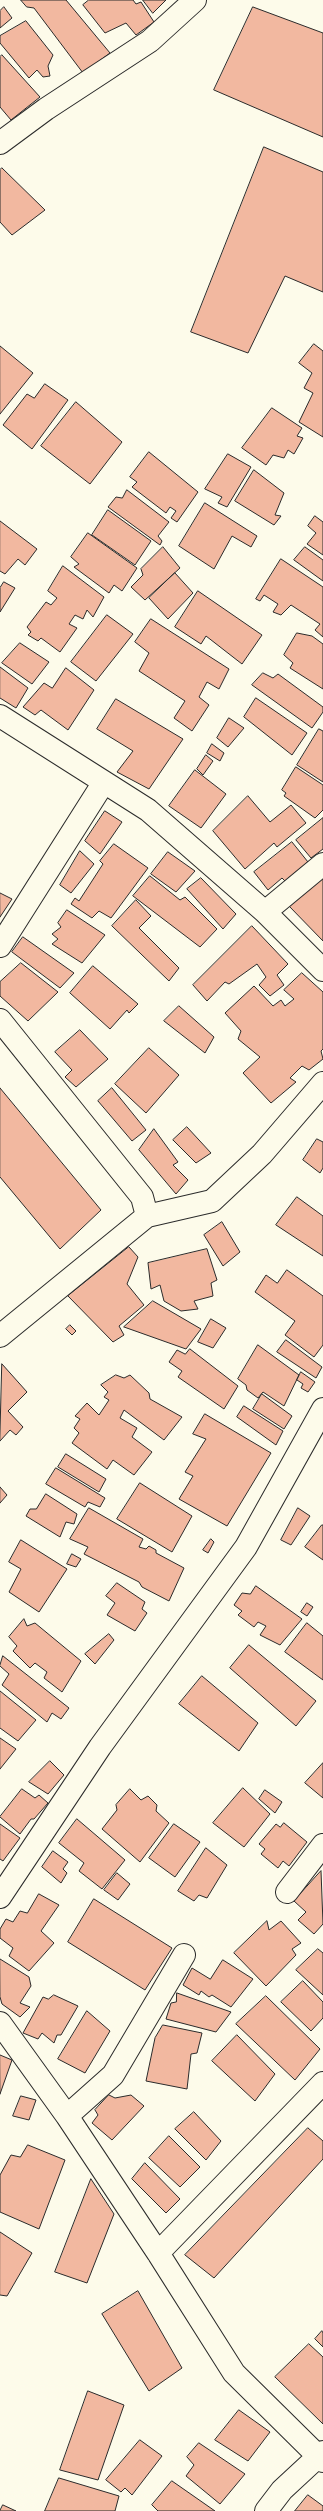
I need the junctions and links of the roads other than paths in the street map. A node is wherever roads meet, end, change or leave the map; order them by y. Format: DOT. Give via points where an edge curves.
graph roads {
  1 [pos="194,0"];
  2 [pos="0,143"];
  3 [pos="0,716"];
  4 [pos="104,782"];
  5 [pos="323,864"];
  6 [pos="265,912"];
  7 [pos="0,946"];
  8 [pos="323,970"];
  9 [pos="0,1020"];
  10 [pos="323,1083"];
  11 [pos="147,1216"];
  12 [pos="0,1336"];
  13 [pos="323,1409"];
  14 [pos="323,1845"];
  15 [pos="287,1892"];
  16 [pos="0,1897"];
  17 [pos="184,1955"];
  18 [pos="0,2022"];
  19 [pos="323,2083"];
  20 [pos="67,2116"];
  21 [pos="158,2253"];
  22 [pos="321,2456"];
  23 [pos="266,2511"];
  1 -- 2 [label="street" via="150,41 46,109"];
  3 -- 4 [label="street"];
  4 -- 6 [label="street" via="148,810"];
  4 -- 7 [label="street"];
  5 -- 6 [label="street"];
  6 -- 8 [label="street"];
  9 -- 11 [label="street" via="142,1197"];
  10 -- 11 [label="street" via="262,1154 212,1201"];
  11 -- 12 [label="street"];
  13 -- 16 [label="street" via="246,1547 100,1747"];
  14 -- 15 [label="street"];
  17 -- 20 [label="street" via="113,2075"];
  18 -- 20 [label="street"];
  19 -- 21 [label="street"];
  20 -- 21 [label="street"];
  21 -- 22 [label="street" via="234,2372"];
  22 -- 23 [label="street" via="282,2490"];
}
